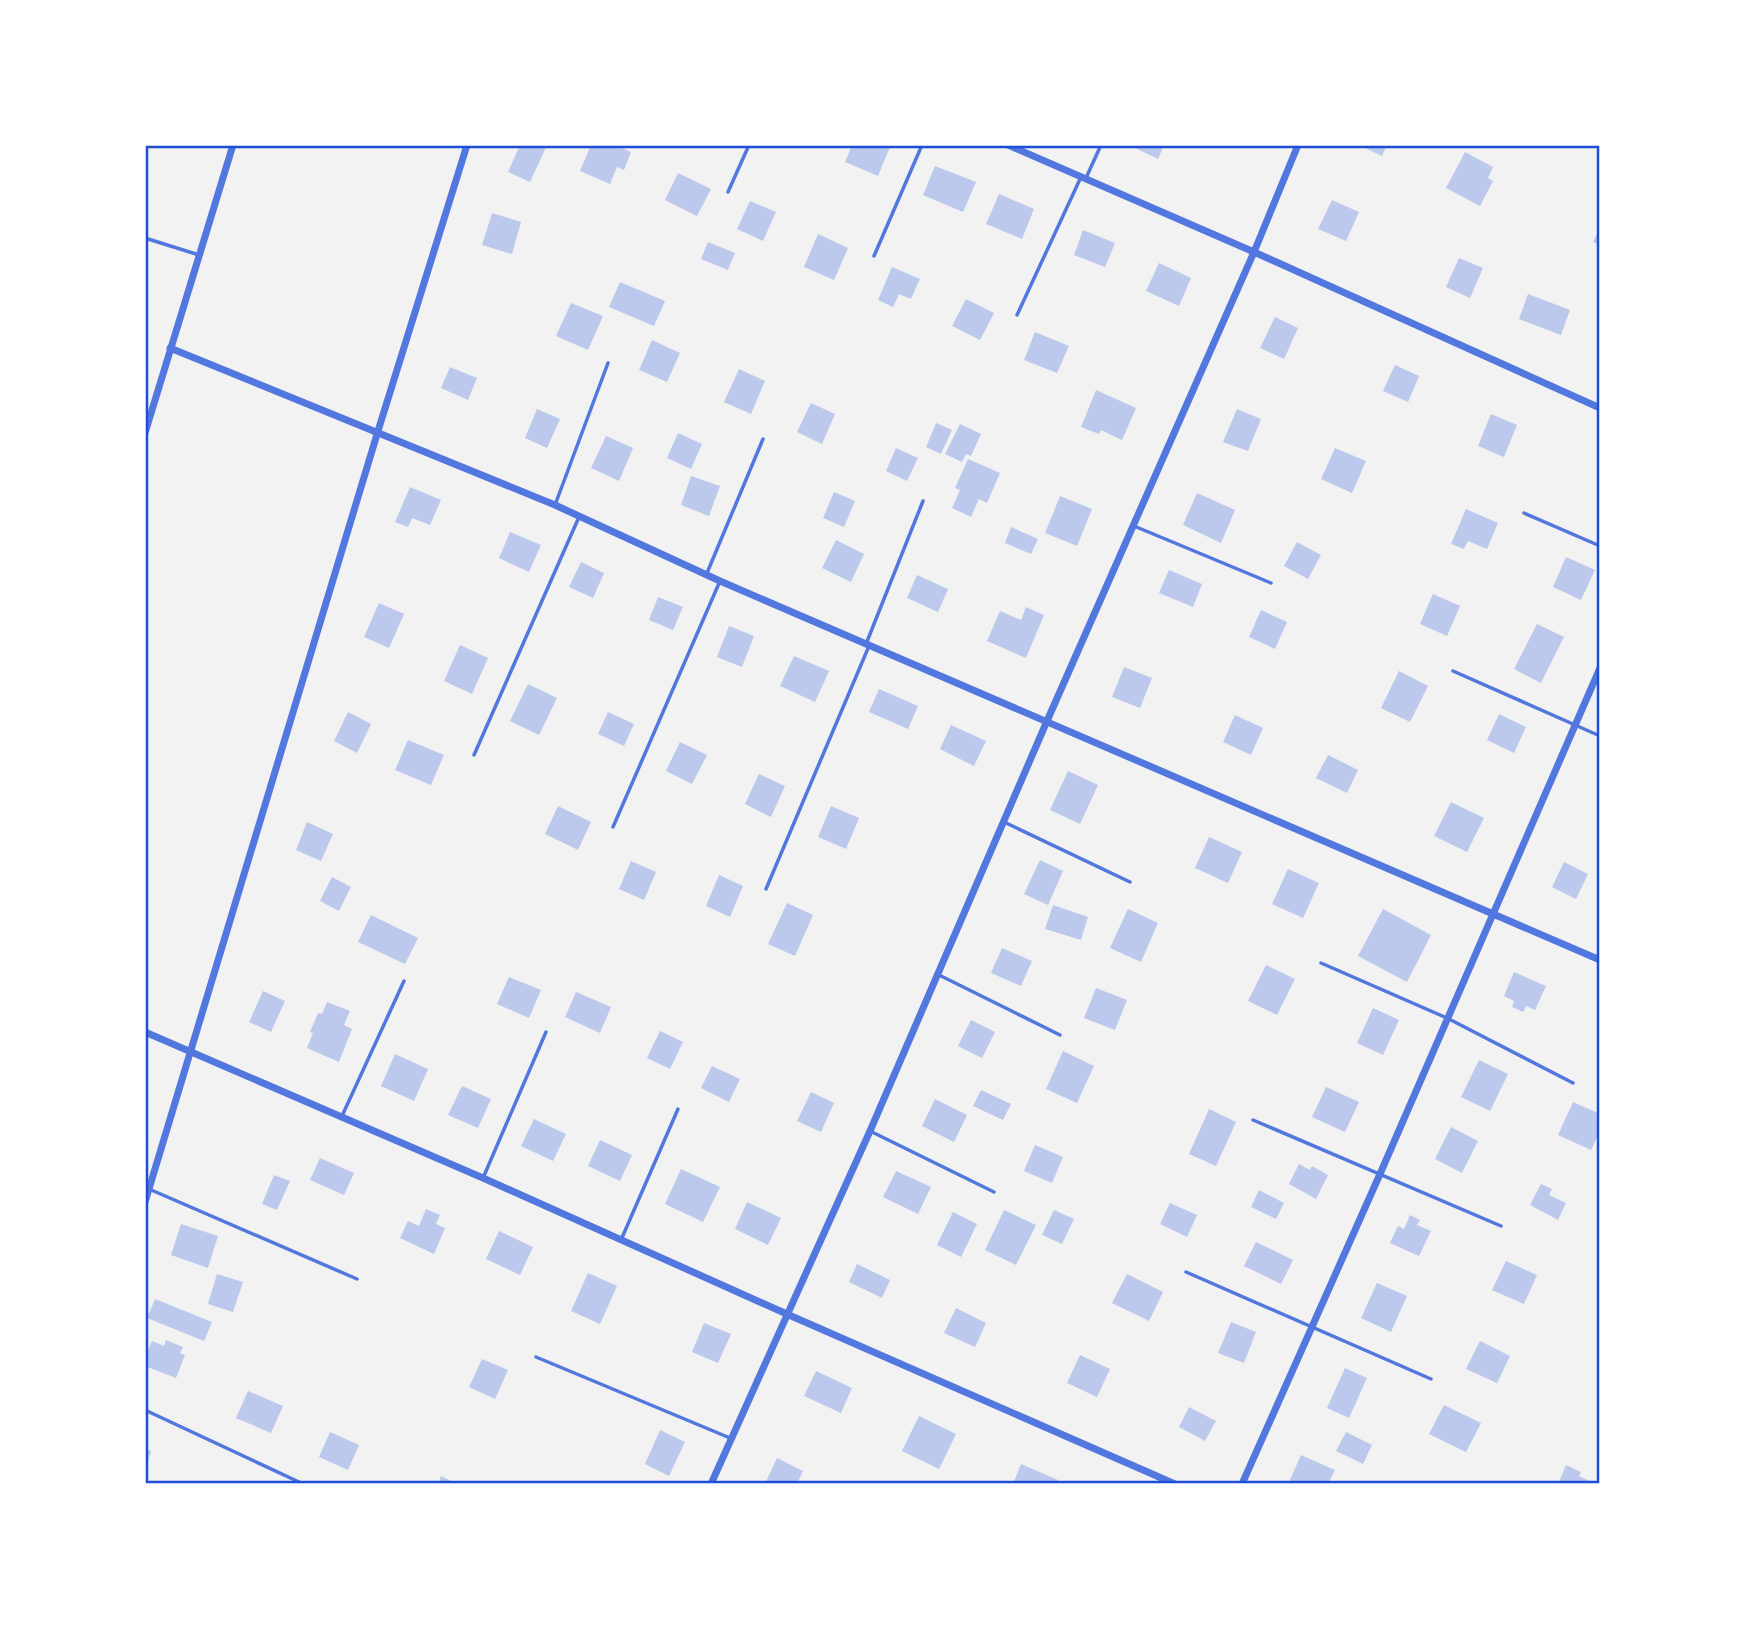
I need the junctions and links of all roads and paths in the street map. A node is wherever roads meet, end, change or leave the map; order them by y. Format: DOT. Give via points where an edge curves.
graph roads {
  1 [pos="233,145"];
  2 [pos="467,145"];
  3 [pos="749,145"];
  4 [pos="922,145"];
  5 [pos="1008,145"];
  6 [pos="1101,145"];
  7 [pos="1298,145"];
  8 [pos="1084,177"];
  9 [pos="728,192"];
  10 [pos="145,238"];
  11 [pos="1254,252"];
  12 [pos="199,255"];
  13 [pos="874,256"];
  14 [pos="1017,315"];
  15 [pos="170,348"];
  16 [pos="608,363"];
  17 [pos="1600,408"];
  18 [pos="378,431"];
  19 [pos="145,433"];
  20 [pos="764,439"];
  21 [pos="922,501"];
  22 [pos="555,505"];
  23 [pos="1524,513"];
  24 [pos="580,516"];
  25 [pos="1133,525"];
  26 [pos="1600,546"];
  27 [pos="706,575"];
  28 [pos="720,581"];
  29 [pos="1271,583"];
  30 [pos="867,644"];
  31 [pos="1600,668"];
  32 [pos="1453,671"];
  33 [pos="1047,721"];
  34 [pos="1575,724"];
  35 [pos="1600,736"];
  36 [pos="474,755"];
  37 [pos="1004,822"];
  38 [pos="613,827"];
  39 [pos="1130,882"];
  40 [pos="766,889"];
  41 [pos="1493,913"];
  42 [pos="1600,960"];
  43 [pos="1321,963"];
  44 [pos="937,974"];
  45 [pos="404,981"];
  46 [pos="1447,1018"];
  47 [pos="145,1032"];
  48 [pos="546,1032"];
  49 [pos="1060,1035"];
  50 [pos="190,1052"];
  51 [pos="1573,1083"];
  52 [pos="678,1109"];
  53 [pos="342,1116"];
  54 [pos="1253,1120"];
  55 [pos="870,1131"];
  56 [pos="1380,1174"];
  57 [pos="483,1178"];
  58 [pos="149,1189"];
  59 [pos="993,1192"];
  60 [pos="145,1202"];
  61 [pos="1502,1226"];
  62 [pos="621,1240"];
  63 [pos="1186,1272"];
  64 [pos="357,1279"];
  65 [pos="789,1315"];
  66 [pos="1312,1326"];
  67 [pos="536,1357"];
  68 [pos="1431,1379"];
  69 [pos="145,1410"];
  70 [pos="732,1439"];
  71 [pos="299,1482"];
  72 [pos="711,1484"];
  73 [pos="1175,1484"];
  74 [pos="1242,1484"];
  1 -- 12 [label="street"];
  2 -- 18 [label="street"];
  3 -- 9 [label="lane"];
  4 -- 13 [label="lane"];
  5 -- 8 [label="street"];
  6 -- 8 [label="lane"];
  7 -- 11 [label="street"];
  8 -- 11 [label="street"];
  8 -- 14 [label="lane"];
  10 -- 12 [label="lane"];
  11 -- 17 [label="street"];
  11 -- 25 [label="street"];
  12 -- 15 [label="street"];
  15 -- 18 [label="street"];
  15 -- 19 [label="street"];
  16 -- 22 [label="lane"];
  18 -- 22 [label="street"];
  18 -- 50 [label="street"];
  20 -- 27 [label="lane"];
  21 -- 30 [label="lane"];
  22 -- 24 [label="street"];
  23 -- 26 [label="lane"];
  24 -- 27 [label="street"];
  24 -- 36 [label="lane"];
  25 -- 29 [label="lane"];
  25 -- 33 [label="street"];
  27 -- 28 [label="street"];
  28 -- 30 [label="street"];
  28 -- 38 [label="lane"];
  30 -- 33 [label="street"];
  30 -- 40 [label="lane"];
  31 -- 34 [label="street"];
  32 -- 34 [label="lane"];
  33 -- 37 [label="street"];
  33 -- 41 [label="street"];
  34 -- 35 [label="lane"];
  34 -- 41 [label="street"];
  37 -- 39 [label="lane"];
  37 -- 44 [label="street"];
  41 -- 42 [label="street"];
  41 -- 46 [label="street"];
  43 -- 46 [label="lane"];
  44 -- 49 [label="lane"];
  44 -- 55 [label="street"];
  45 -- 53 [label="lane"];
  46 -- 51 [label="lane"];
  46 -- 56 [label="street"];
  47 -- 50 [label="street"];
  48 -- 57 [label="lane"];
  50 -- 53 [label="street"];
  50 -- 58 [label="street"];
  52 -- 62 [label="lane"];
  53 -- 57 [label="street"];
  54 -- 56 [label="lane"];
  55 -- 59 [label="lane"];
  55 -- 65 [label="street"];
  56 -- 61 [label="lane"];
  56 -- 66 [label="street"];
  57 -- 62 [label="street"];
  58 -- 60 [label="street"];
  58 -- 64 [label="lane"];
  62 -- 65 [label="street"];
  63 -- 66 [label="lane"];
  65 -- 70 [label="street"];
  65 -- 73 [label="street"];
  66 -- 68 [label="lane"];
  66 -- 74 [label="street"];
  67 -- 70 [label="lane"];
  69 -- 71 [label="lane"];
  70 -- 72 [label="street"];
}
